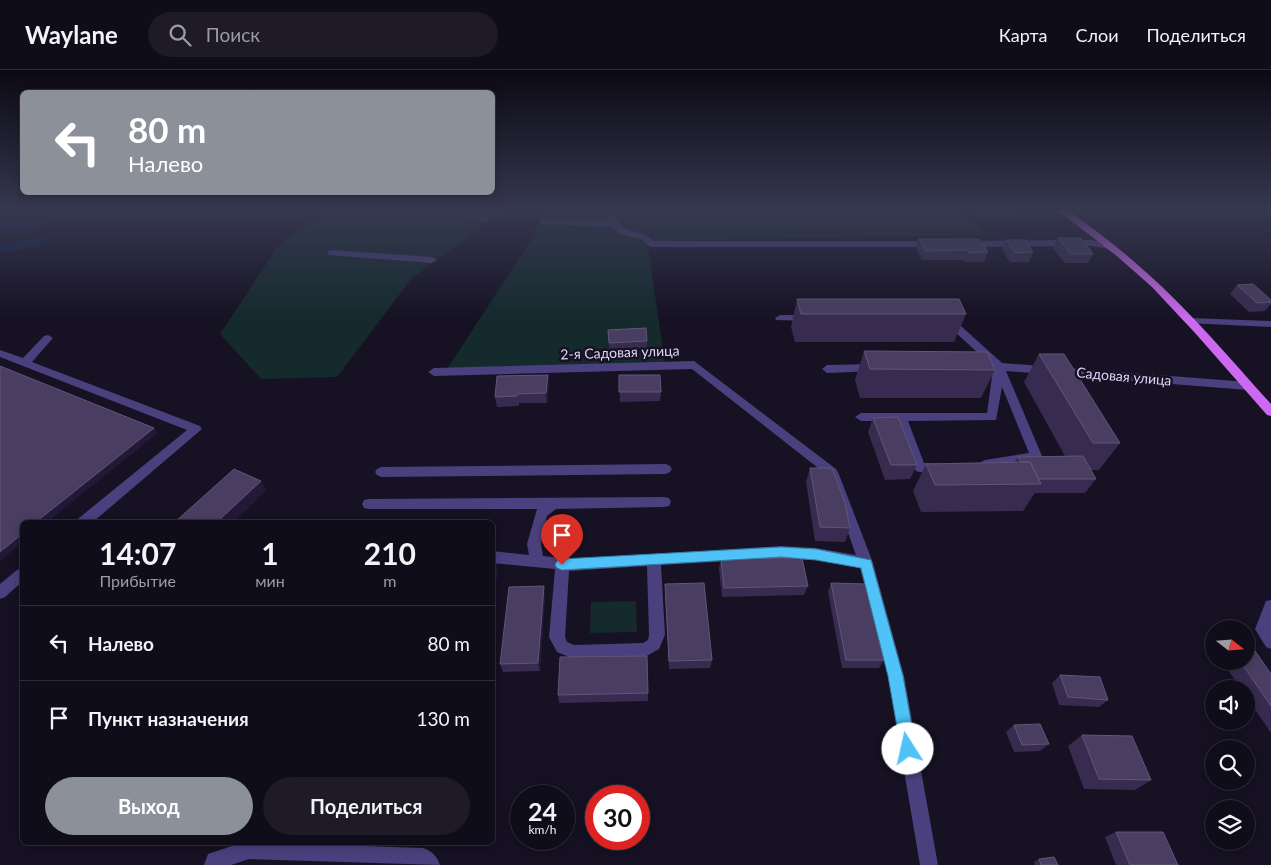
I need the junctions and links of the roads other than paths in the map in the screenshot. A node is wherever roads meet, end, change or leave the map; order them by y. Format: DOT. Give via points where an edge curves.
graph roads {
  1 [pos="1110,246"];
  2 [pos="331,253"];
  3 [pos="432,260"];
  4 [pos="934,316"];
  5 [pos="780,318"];
  6 [pos="818,318"];
  7 [pos="1190,322"];
  8 [pos="1271,324"];
  9 [pos="48,338"];
  10 [pos="0,353"];
  11 [pos="25,363"];
  12 [pos="980,366"];
  13 [pos="999,366"];
  14 [pos="884,368"];
  15 [pos="827,369"];
  16 [pos="434,372"];
  17 [pos="1248,386"];
  18 [pos="1271,412"];
  19 [pos="861,417"];
  20 [pos="904,424"];
  21 [pos="974,466"];
  22 [pos="956,467"];
  23 [pos="666,469"];
  24 [pos="382,472"];
  25 [pos="664,502"];
  26 [pos="370,504"];
  27 [pos="553,504"];
  28 [pos="86,520"];
  29 [pos="495,557"];
  30 [pos="654,560"];
  31 [pos="538,562"];
  32 [pos="866,563"];
  33 [pos="562,565"];
  34 [pos="20,576"];
  35 [pos="0,593"];
  36 [pos="1271,606"];
  37 [pos="1271,642"];
  38 [pos="213,865"];
  39 [pos="431,865"];
  40 [pos="929,865"];
  1 -- 7 [label="main road"];
  2 -- 3 [label="street"];
  4 -- 13 [label="street" via="944,316"];
  5 -- 6 [label="street"];
  7 -- 8 [label="street"];
  7 -- 17 [label="main road"];
  9 -- 11 [label="street"];
  10 -- 11 [label="street"];
  11 -- 28 [label="street" via="196,429"];
  12 -- 13 [label="street, Садовая улица"];
  13 -- 17 [label="street, Садовая улица"];
  13 -- 19 [label="street" via="992,417"];
  13 -- 21 [label="street" via="1036,456"];
  14 -- 15 [label="street"];
  16 -- 32 [label="street, 2-я Садовая улица" via="694,365 832,472"];
  17 -- 18 [label="main road"];
  20 -- 22 [label="street" via="920,468"];
  23 -- 24 [label="street"];
  25 -- 27 [label="street"];
  26 -- 27 [label="street"];
  27 -- 31 [label="street" via="541,513 534,544"];
  29 -- 31 [label="street"];
  30 -- 32 [label="street" via="781,552 816,554"];
  30 -- 33 [label="street"];
  30 -- 33 [label="street" via="657,635 654,644 644,650 574,652 562,647 557,636"];
  31 -- 33 [label="street"];
  32 -- 40 [label="street" via="896,676"];
  34 -- 35 [label="street"];
  36 -- 37 [label="street" via="1262,629"];
  38 -- 39 [label="street" via="214,861 249,850 423,857"];
}
